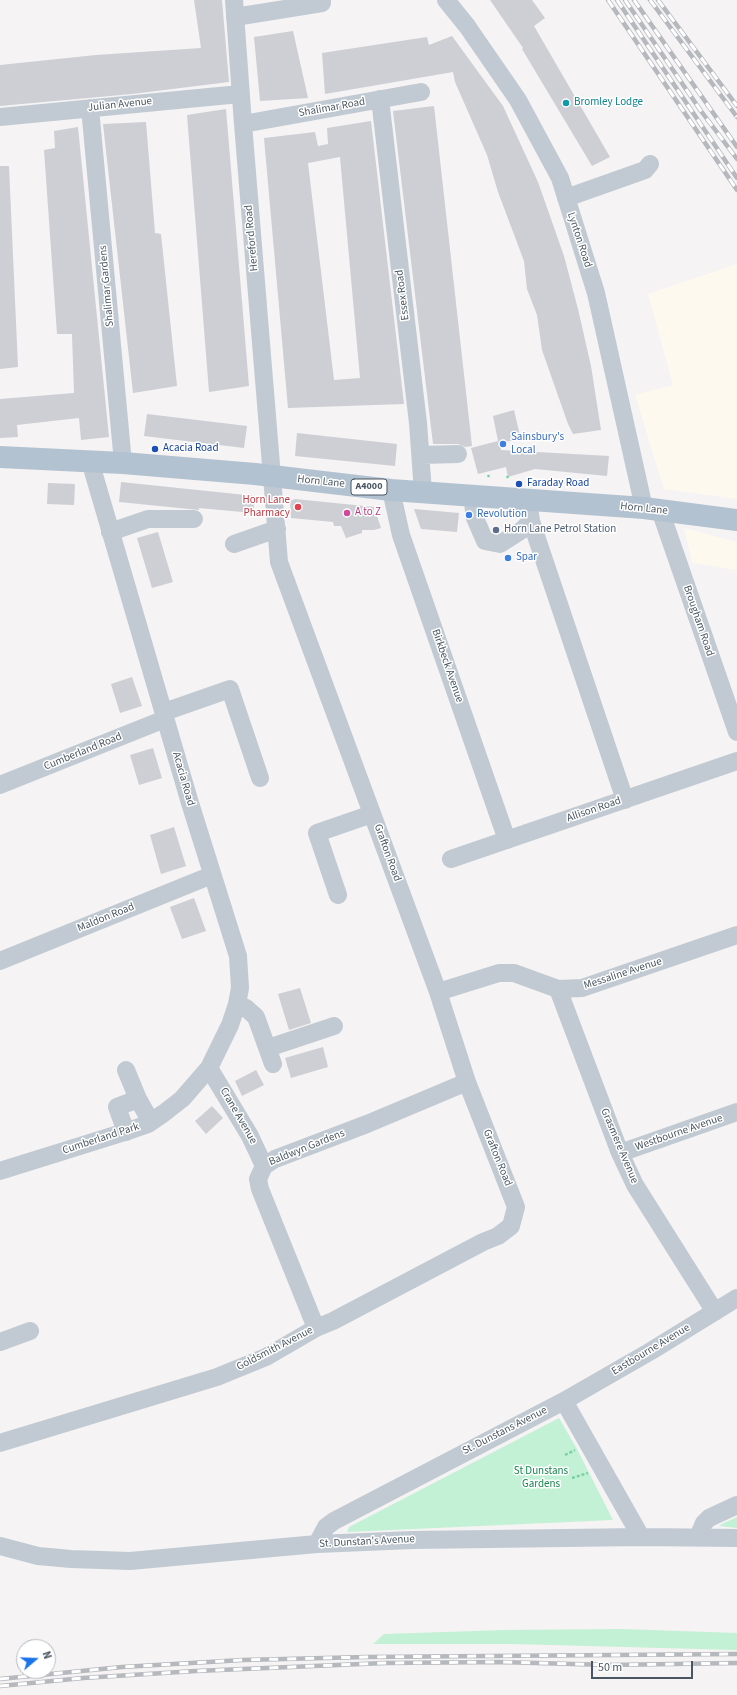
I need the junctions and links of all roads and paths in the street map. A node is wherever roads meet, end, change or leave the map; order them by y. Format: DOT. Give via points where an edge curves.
graph roads {
  1 [pos="322,0"];
  2 [pos="446,0"];
  3 [pos="234,8"];
  4 [pos="421,92"];
  5 [pos="240,94"];
  6 [pos="380,99"];
  7 [pos="90,108"];
  8 [pos="0,117"];
  9 [pos="242,124"];
  10 [pos="650,164"];
  11 [pos="566,198"];
  12 [pos="458,454"];
  13 [pos="421,455"];
  14 [pos="0,457"];
  15 [pos="90,461"];
  16 [pos="123,463"];
  17 [pos="273,476"];
  18 [pos="391,490"];
  19 [pos="423,492"];
  20 [pos="472,495"];
  21 [pos="528,499"];
  22 [pos="652,509"];
  23 [pos="194,519"];
  24 [pos="737,520"];
  25 [pos="531,521"];
  26 [pos="277,529"];
  27 [pos="110,532"];
  28 [pos="234,544"];
  29 [pos="164,715"];
  30 [pos="737,732"];
  31 [pos="737,761"];
  32 [pos="260,778"];
  33 [pos="0,785"];
  34 [pos="625,800"];
  35 [pos="372,814"];
  36 [pos="507,840"];
  37 [pos="451,859"];
  38 [pos="212,875"];
  39 [pos="338,895"];
  40 [pos="737,935"];
  41 [pos="0,961"];
  42 [pos="558,989"];
  43 [pos="438,992"];
  44 [pos="237,1004"];
  45 [pos="334,1026"];
  46 [pos="209,1068"];
  47 [pos="126,1070"];
  48 [pos="467,1082"];
  49 [pos="138,1099"];
  50 [pos="737,1112"];
  51 [pos="151,1122"];
  52 [pos="126,1132"];
  53 [pos="620,1153"];
  54 [pos="264,1166"];
  55 [pos="0,1171"];
  56 [pos="511,1226"];
  57 [pos="737,1298"];
  58 [pos="716,1312"];
  59 [pos="316,1328"];
  60 [pos="30,1331"];
  61 [pos="0,1342"];
  62 [pos="564,1401"];
  63 [pos="0,1442"];
  64 [pos="577,1449"];
  65 [pos="565,1455"];
  66 [pos="594,1470"];
  67 [pos="572,1478"];
  68 [pos="737,1505"];
  69 [pos="641,1537"];
  70 [pos="698,1537"];
  71 [pos="737,1538"];
  72 [pos="317,1544"];
  73 [pos="0,1546"];
  1 -- 3 [label="street" via="322,3"];
  2 -- 11 [label="street, Lynton Road" via="518,100 560,178"];
  3 -- 5 [label="street, Hereford Road"];
  4 -- 6 [label="street, Shalimar Road"];
  5 -- 7 [label="street, Julian Avenue"];
  5 -- 9 [label="street, Hereford Road"];
  6 -- 9 [label="street, Shalimar Road"];
  6 -- 13 [label="street, Essex Road"];
  7 -- 8 [label="street, Julian Avenue"];
  7 -- 16 [label="street, Shalimar Gardens"];
  9 -- 17 [label="street, Hereford Road"];
  10 -- 11 [label="street" via="645,170"];
  11 -- 22 [label="street, Lynton Road" via="596,293"];
  12 -- 13 [label="street"];
  13 -- 19 [label="street, Essex Road"];
  14 -- 15 [label="main road, Horn Lane / A4000"];
  15 -- 16 [label="main road, Horn Lane / A4000"];
  15 -- 27 [label="street, Acacia Road"];
  16 -- 17 [label="main road, Horn Lane / A4000"];
  17 -- 18 [label="main road, Horn Lane / A4000"];
  17 -- 26 [label="street, Grafton Road"];
  18 -- 19 [label="main road, Horn Lane / A4000"];
  18 -- 36 [label="street, Birkbeck Avenue" via="401,535"];
  19 -- 20 [label="main road, Horn Lane / A4000"];
  20 -- 21 [label="main road, Horn Lane / A4000"];
  20 -- 25 [label="street" via="475,518 485,541 500,544"];
  21 -- 22 [label="main road, Horn Lane / A4000"];
  21 -- 25 [label="street"];
  22 -- 24 [label="main road, Horn Lane / A4000"];
  22 -- 30 [label="street, Brougham Road"];
  23 -- 27 [label="street" via="148,519"];
  25 -- 34 [label="street"];
  26 -- 28 [label="street"];
  26 -- 35 [label="street, Grafton Road" via="279,562"];
  27 -- 29 [label="street, Acacia Road"];
  29 -- 32 [label="street, Cumberland Road" via="230,689"];
  29 -- 33 [label="street, Cumberland Road"];
  29 -- 38 [label="street, Acacia Road"];
  31 -- 34 [label="street, Allison Road"];
  34 -- 36 [label="street, Allison Road"];
  35 -- 39 [label="street" via="317,833"];
  35 -- 43 [label="street, Grafton Road"];
  36 -- 37 [label="street, Allison Road"];
  38 -- 41 [label="street, Maldon Road"];
  38 -- 44 [label="street, Acacia Road" via="238,956 240,988"];
  40 -- 42 [label="street, Messaline Avenue" via="582,988"];
  42 -- 43 [label="street, Messaline Avenue" via="514,973 498,972"];
  42 -- 53 [label="street, Grasmere Avenue"];
  43 -- 48 [label="street, Grafton Road"];
  44 -- 45 [label="street" via="256,1017 271,1056"];
  44 -- 46 [label="street, Cumberland Park" via="230,1025"];
  46 -- 51 [label="street, Cumberland Park" via="182,1099"];
  46 -- 54 [label="street, Crane Avenue" via="250,1136"];
  47 -- 49 [label="street"];
  48 -- 54 [label="street, Baldwyn Gardens" via="275,1159"];
  48 -- 56 [label="street, Grafton Road" via="516,1207"];
  49 -- 51 [label="street"];
  49 -- 52 [label="street" via="117,1107"];
  50 -- 53 [label="street, Westbourne Avenue"];
  51 -- 52 [label="street, Cumberland Park"];
  52 -- 55 [label="street, Cumberland Park"];
  53 -- 58 [label="street, Grasmere Avenue" via="635,1185"];
  54 -- 59 [label="street, Baldwyn Gardens" via="258,1179 260,1189"];
  56 -- 59 [label="street, Goldsmith Avenue" via="498,1236"];
  57 -- 58 [label="street, Eastbourne Avenue"];
  58 -- 62 [label="street, Eastbourne Avenue"];
  59 -- 63 [label="street, Goldsmith Avenue" via="266,1357 217,1378"];
  60 -- 61 [label="street"];
  62 -- 69 [label="street"];
  62 -- 72 [label="street, St. Dunstans Avenue" via="334,1521 326,1527"];
  64 -- 65 [label="path"];
  66 -- 67 [label="path"];
  68 -- 70 [label="street" via="709,1518"];
  69 -- 70 [label="street, St. Dunstan's Avenue"];
  69 -- 72 [label="street, St. Dunstan's Avenue"];
  70 -- 71 [label="street, St. Dunstan's Avenue"];
  72 -- 73 [label="street, St. Dunstan's Avenue" via="130,1561 38,1556"];
}
